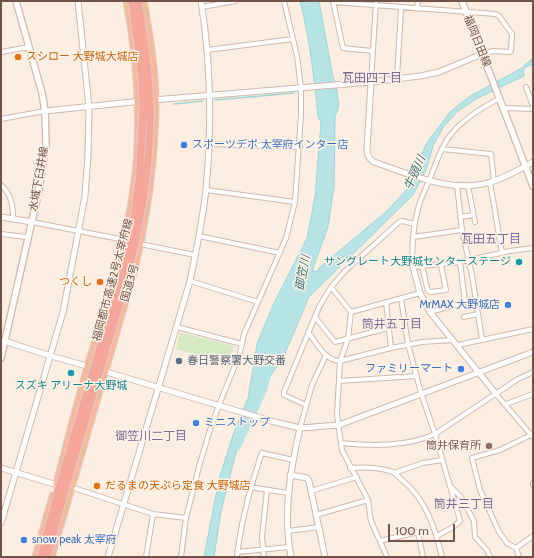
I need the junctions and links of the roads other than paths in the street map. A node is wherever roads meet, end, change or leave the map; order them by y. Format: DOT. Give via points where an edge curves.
graph roads {
  1 [pos="16,1"];
  2 [pos="78,1"];
  3 [pos="127,1"];
  4 [pos="132,1"];
  5 [pos="138,1"];
  6 [pos="143,1"];
  7 [pos="201,1"];
  8 [pos="236,1"];
  9 [pos="284,1"];
  10 [pos="333,1"];
  11 [pos="418,1"];
  12 [pos="462,1"];
  13 [pos="349,2"];
  14 [pos="376,3"];
  15 [pos="202,7"];
  16 [pos="401,8"];
  17 [pos="418,9"];
  18 [pos="466,12"];
  19 [pos="293,39"];
  20 [pos="29,47"];
  21 [pos="208,50"];
  22 [pos="372,51"];
  23 [pos="1,52"];
  24 [pos="482,54"];
  25 [pos="397,79"];
  26 [pos="371,82"];
  27 [pos="526,87"];
  28 [pos="301,88"];
  29 [pos="210,96"];
  30 [pos="500,98"];
  31 [pos="156,100"];
  32 [pos="138,102"];
  33 [pos="533,106"];
  34 [pos="89,107"];
  35 [pos="504,108"];
  36 [pos="533,109"];
  37 [pos="45,111"];
  38 [pos="1,118"];
  39 [pos="209,144"];
  40 [pos="300,147"];
  41 [pos="442,149"];
  42 [pos="533,162"];
  43 [pos="526,166"];
  44 [pos="428,180"];
  45 [pos="492,182"];
  46 [pos="1,185"];
  47 [pos="457,185"];
  48 [pos="468,186"];
  49 [pos="533,186"];
  50 [pos="206,190"];
  51 [pos="295,202"];
  52 [pos="473,215"];
  53 [pos="1,217"];
  54 [pos="460,217"];
  55 [pos="13,218"];
  56 [pos="32,222"];
  57 [pos="475,222"];
  58 [pos="416,224"];
  59 [pos="462,230"];
  60 [pos="79,231"];
  61 [pos="1,234"];
  62 [pos="199,236"];
  63 [pos="27,237"];
  64 [pos="413,237"];
  65 [pos="125,240"];
  66 [pos="140,244"];
  67 [pos="533,248"];
  68 [pos="280,253"];
  69 [pos="502,253"];
  70 [pos="195,255"];
  71 [pos="468,261"];
  72 [pos="460,262"];
  73 [pos="442,264"];
  74 [pos="422,266"];
  75 [pos="413,267"];
  76 [pos="190,281"];
  77 [pos="331,287"];
  78 [pos="420,293"];
  79 [pos="401,298"];
  80 [pos="476,299"];
  81 [pos="258,302"];
  82 [pos="386,302"];
  83 [pos="465,302"];
  84 [pos="351,312"];
  85 [pos="430,312"];
  86 [pos="478,314"];
  87 [pos="315,317"];
  88 [pos="464,317"];
  89 [pos="176,327"];
  90 [pos="388,328"];
  91 [pos="533,329"];
  92 [pos="308,332"];
  93 [pos="348,339"];
  94 [pos="482,339"];
  95 [pos="453,340"];
  96 [pos="4,342"];
  97 [pos="242,344"];
  98 [pos="408,344"];
  99 [pos="458,345"];
  100 [pos="391,348"];
  101 [pos="533,352"];
  102 [pos="326,355"];
  103 [pos="50,356"];
  104 [pos="1,358"];
  105 [pos="340,361"];
  106 [pos="88,367"];
  107 [pos="104,371"];
  108 [pos="479,372"];
  109 [pos="533,372"];
  110 [pos="416,376"];
  111 [pos="339,381"];
  112 [pos="159,388"];
  113 [pos="421,394"];
  114 [pos="496,394"];
  115 [pos="533,394"];
  116 [pos="306,404"];
  117 [pos="506,404"];
  118 [pos="219,405"];
  119 [pos="339,425"];
  120 [pos="300,428"];
  121 [pos="435,434"];
  122 [pos="533,435"];
  123 [pos="341,443"];
  124 [pos="293,460"];
  125 [pos="442,460"];
  126 [pos="1,468"];
  127 [pos="350,468"];
  128 [pos="17,472"];
  129 [pos="394,473"];
  130 [pos="290,475"];
  131 [pos="357,477"];
  132 [pos="56,485"];
  133 [pos="71,486"];
  134 [pos="450,486"];
  135 [pos="250,487"];
  136 [pos="267,490"];
  137 [pos="311,491"];
  138 [pos="288,494"];
  139 [pos="368,500"];
  140 [pos="123,504"];
  141 [pos="153,514"];
  142 [pos="316,516"];
  143 [pos="186,518"];
  144 [pos="1,523"];
  145 [pos="319,527"];
  146 [pos="288,531"];
  147 [pos="437,536"];
  148 [pos="533,536"];
  149 [pos="380,541"];
  150 [pos="289,547"];
  151 [pos="516,548"];
  152 [pos="263,549"];
  153 [pos="237,552"];
  154 [pos="36,557"];
  155 [pos="41,557"];
  156 [pos="47,557"];
  157 [pos="51,557"];
  158 [pos="108,557"];
  159 [pos="146,557"];
  160 [pos="181,557"];
  161 [pos="237,557"];
  162 [pos="264,557"];
  163 [pos="291,557"];
  164 [pos="325,557"];
  165 [pos="387,557"];
  166 [pos="423,557"];
  167 [pos="442,557"];
  168 [pos="490,557"];
  169 [pos="519,557"];
  1 -- 20 [label="main road, 水城下臼井線"];
  2 -- 34 [label="street"];
  3 -- 32 [label="highway, 国道3号"];
  4 -- 155 [label="highway, 福岡都市高速2号太宰府線, bridge" via="142,76 143,110 136,206 121,276"];
  5 -- 156 [label="highway, 福岡都市高速2号太宰府線, bridge" via="148,73 150,110 144,194 127,278"];
  6 -- 31 [label="highway, 国道3号"];
  7 -- 15 [label="street"];
  8 -- 15 [label="street"];
  9 -- 19 [label="street"];
  10 -- 13 [label="street"];
  10 -- 22 [label="street" via="343,48"];
  11 -- 17 [label="street"];
  12 -- 18 [label="main road, 福岡日田線"];
  13 -- 14 [label="street"];
  14 -- 16 [label="street"];
  14 -- 22 [label="street"];
  15 -- 21 [label="street"];
  16 -- 17 [label="street"];
  16 -- 25 [label="street"];
  17 -- 18 [label="street"];
  18 -- 24 [label="main road, 福岡日田線"];
  18 -- 24 [label="street" via="496,14 512,34 510,52 493,50"];
  19 -- 21 [label="street"];
  19 -- 28 [label="street"];
  20 -- 23 [label="street"];
  20 -- 37 [label="main road, 水城下臼井線"];
  21 -- 29 [label="street"];
  22 -- 26 [label="street"];
  24 -- 25 [label="street" via="439,72"];
  24 -- 30 [label="main road, 福岡日田線"];
  25 -- 26 [label="street"];
  26 -- 28 [label="street"];
  26 -- 44 [label="street" via="367,155 374,162"];
  27 -- 33 [label="street"];
  28 -- 29 [label="street"];
  28 -- 40 [label="street"];
  29 -- 31 [label="street"];
  29 -- 39 [label="street"];
  30 -- 35 [label="main road"];
  30 -- 41 [label="street" via="461,124"];
  31 -- 32 [label="street"];
  31 -- 66 [label="highway, 国道3号" via="152,162"];
  32 -- 34 [label="street"];
  32 -- 65 [label="highway, 国道3号" via="137,163"];
  34 -- 37 [label="street"];
  34 -- 60 [label="street" via="86,196"];
  35 -- 36 [label="street"];
  35 -- 43 [label="main road"];
  37 -- 38 [label="street"];
  37 -- 56 [label="main road, 水城下臼井線" via="45,157"];
  39 -- 40 [label="street"];
  39 -- 50 [label="street"];
  40 -- 51 [label="street"];
  41 -- 44 [label="street"];
  41 -- 45 [label="street" via="492,154"];
  42 -- 43 [label="street"];
  43 -- 45 [label="street"];
  43 -- 49 [label="main road"];
  44 -- 47 [label="street"];
  44 -- 58 [label="street"];
  45 -- 48 [label="street"];
  45 -- 69 [label="street"];
  46 -- 55 [label="street" via="13,206"];
  47 -- 48 [label="street"];
  47 -- 54 [label="street"];
  48 -- 52 [label="street"];
  50 -- 51 [label="street"];
  50 -- 62 [label="street"];
  51 -- 68 [label="street"];
  52 -- 54 [label="street"];
  52 -- 57 [label="street"];
  53 -- 55 [label="street"];
  54 -- 59 [label="street"];
  55 -- 56 [label="street"];
  56 -- 60 [label="street"];
  56 -- 63 [label="main road, 水城下臼井線"];
  58 -- 64 [label="street"];
  58 -- 77 [label="street" via="402,220 399,222"];
  59 -- 64 [label="street"];
  59 -- 71 [label="street"];
  60 -- 65 [label="street"];
  60 -- 103 [label="street" via="66,297"];
  61 -- 63 [label="street"];
  62 -- 68 [label="street"];
  62 -- 70 [label="street"];
  63 -- 96 [label="main road, 水城下臼井線"];
  64 -- 75 [label="street"];
  65 -- 106 [label="highway, 国道3号"];
  66 -- 70 [label="street"];
  66 -- 107 [label="highway, 国道3号"];
  67 -- 69 [label="street"];
  68 -- 81 [label="street"];
  69 -- 71 [label="street"];
  70 -- 76 [label="street"];
  71 -- 72 [label="street"];
  71 -- 80 [label="street"];
  72 -- 73 [label="street"];
  72 -- 83 [label="street"];
  73 -- 74 [label="street"];
  73 -- 74 [label="street" via="446,290 431,292 428,291"];
  74 -- 75 [label="street"];
  75 -- 78 [label="street"];
  76 -- 81 [label="street"];
  76 -- 89 [label="street"];
  77 -- 84 [label="street"];
  77 -- 87 [label="street"];
  78 -- 79 [label="street"];
  78 -- 85 [label="street"];
  79 -- 82 [label="street"];
  79 -- 98 [label="street"];
  80 -- 83 [label="street"];
  80 -- 86 [label="street"];
  81 -- 97 [label="street"];
  82 -- 84 [label="street"];
  82 -- 90 [label="street"];
  83 -- 85 [label="street"];
  84 -- 93 [label="street"];
  85 -- 95 [label="street"];
  86 -- 88 [label="street"];
  86 -- 94 [label="street"];
  87 -- 92 [label="street"];
  87 -- 93 [label="street" via="335,342"];
  89 -- 97 [label="street"];
  89 -- 112 [label="street"];
  90 -- 93 [label="street"];
  90 -- 100 [label="street"];
  91 -- 94 [label="street"];
  92 -- 102 [label="street"];
  92 -- 116 [label="street" via="284,394"];
  93 -- 105 [label="street"];
  94 -- 99 [label="street"];
  95 -- 98 [label="street"];
  95 -- 99 [label="street"];
  96 -- 103 [label="street"];
  96 -- 104 [label="main road, 水城下臼井線"];
  97 -- 118 [label="street"];
  98 -- 100 [label="street"];
  98 -- 110 [label="street"];
  99 -- 108 [label="street"];
  100 -- 105 [label="street"];
  101 -- 108 [label="street"];
  102 -- 105 [label="street" via="330,359"];
  102 -- 116 [label="street"];
  103 -- 106 [label="street"];
  103 -- 128 [label="street"];
  105 -- 111 [label="street"];
  106 -- 107 [label="street"];
  106 -- 132 [label="highway, 国道3号"];
  107 -- 112 [label="street"];
  107 -- 133 [label="highway, 国道3号"];
  108 -- 113 [label="street"];
  108 -- 114 [label="street"];
  109 -- 114 [label="street"];
  110 -- 111 [label="street"];
  110 -- 113 [label="street"];
  111 -- 119 [label="street"];
  112 -- 118 [label="street"];
  112 -- 140 [label="street"];
  113 -- 119 [label="street"];
  113 -- 121 [label="street"];
  114 -- 117 [label="street"];
  114 -- 121 [label="street"];
  115 -- 117 [label="street"];
  116 -- 120 [label="street"];
  117 -- 122 [label="street"];
  118 -- 120 [label="street"];
  118 -- 143 [label="street"];
  119 -- 120 [label="street"];
  119 -- 123 [label="street"];
  120 -- 124 [label="street"];
  121 -- 123 [label="street" via="390,444"];
  121 -- 125 [label="street"];
  122 -- 151 [label="street" via="500,450 472,458 480,490 499,532 507,543"];
  123 -- 127 [label="street"];
  124 -- 130 [label="street"];
  124 -- 135 [label="street" via="262,453"];
  125 -- 129 [label="street" via="423,462"];
  125 -- 134 [label="street"];
  126 -- 128 [label="street"];
  127 -- 129 [label="street" via="373,468"];
  127 -- 131 [label="street"];
  128 -- 132 [label="street"];
  128 -- 144 [label="street"];
  129 -- 147 [label="street" via="413,488 422,500"];
  130 -- 137 [label="street" via="307,478"];
  130 -- 138 [label="street"];
  131 -- 137 [label="street"];
  131 -- 139 [label="street"];
  132 -- 154 [label="highway, 国道3号"];
  133 -- 140 [label="street"];
  133 -- 157 [label="highway, 国道3号"];
  134 -- 147 [label="street" via="460,521"];
  134 -- 168 [label="street" via="461,497 474,521 475,537"];
  135 -- 136 [label="street"];
  135 -- 153 [label="street"];
  136 -- 138 [label="street"];
  136 -- 152 [label="street"];
  137 -- 142 [label="street"];
  138 -- 146 [label="street"];
  139 -- 142 [label="street"];
  139 -- 149 [label="street" via="371,521"];
  140 -- 141 [label="street"];
  140 -- 158 [label="street"];
  141 -- 143 [label="street"];
  141 -- 159 [label="street"];
  142 -- 145 [label="street"];
  143 -- 160 [label="street"];
  145 -- 146 [label="street"];
  145 -- 164 [label="street"];
  146 -- 150 [label="street"];
  147 -- 167 [label="street"];
  148 -- 151 [label="street"];
  149 -- 165 [label="street"];
  149 -- 166 [label="street" via="418,532"];
  150 -- 152 [label="street"];
  150 -- 163 [label="street"];
  151 -- 169 [label="street"];
  152 -- 153 [label="street"];
  152 -- 162 [label="street"];
  153 -- 161 [label="street"];
}
